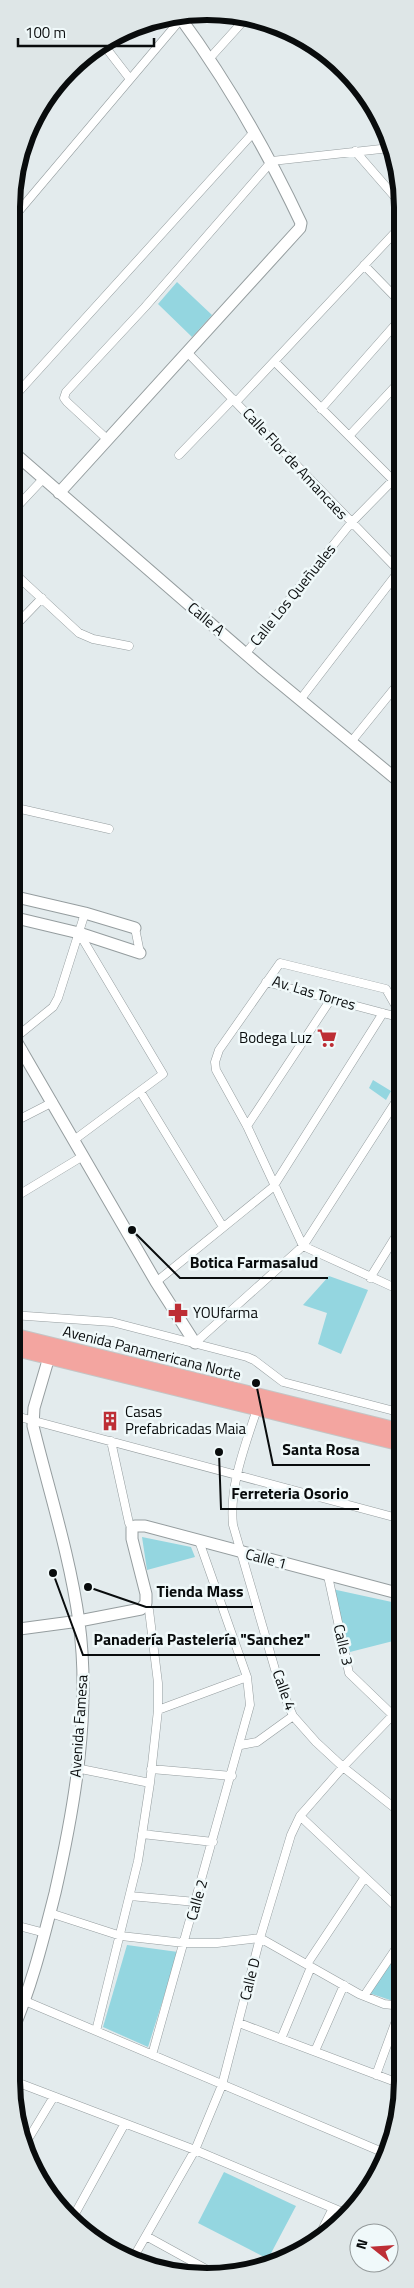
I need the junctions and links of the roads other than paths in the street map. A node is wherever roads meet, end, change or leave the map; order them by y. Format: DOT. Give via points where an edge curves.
graph roads {
  1 [pos="183,22"];
  2 [pos="176,23"];
  3 [pos="241,24"];
  4 [pos="108,49"];
  5 [pos="209,59"];
  6 [pos="130,79"];
  7 [pos="254,132"];
  8 [pos="385,149"];
  9 [pos="355,152"];
  10 [pos="272,161"];
  11 [pos="394,196"];
  12 [pos="20,210"];
  13 [pos="394,233"];
  14 [pos="364,265"];
  15 [pos="394,296"];
  16 [pos="394,326"];
  17 [pos="188,353"];
  18 [pos="274,362"];
  19 [pos="394,388"];
  20 [pos="20,390"];
  21 [pos="234,400"];
  22 [pos="322,409"];
  23 [pos="349,436"];
  24 [pos="108,440"];
  25 [pos="179,455"];
  26 [pos="20,458"];
  27 [pos="43,479"];
  28 [pos="393,480"];
  29 [pos="60,493"];
  30 [pos="20,503"];
  31 [pos="351,523"];
  32 [pos="394,563"];
  33 [pos="20,579"];
  34 [pos="394,579"];
  35 [pos="42,598"];
  36 [pos="20,620"];
  37 [pos="129,646"];
  38 [pos="246,653"];
  39 [pos="394,689"];
  40 [pos="300,700"];
  41 [pos="351,742"];
  42 [pos="394,777"];
  43 [pos="20,809"];
  44 [pos="109,829"];
  45 [pos="20,898"];
  46 [pos="85,913"];
  47 [pos="20,919"];
  48 [pos="135,928"];
  49 [pos="79,933"];
  50 [pos="140,953"];
  51 [pos="266,982"];
  52 [pos="331,999"];
  53 [pos="394,1003"];
  54 [pos="383,1013"];
  55 [pos="394,1015"];
  56 [pos="20,1032"];
  57 [pos="20,1057"];
  58 [pos="140,1091"];
  59 [pos="53,1102"];
  60 [pos="394,1105"];
  61 [pos="20,1118"];
  62 [pos="247,1126"];
  63 [pos="74,1140"];
  64 [pos="83,1156"];
  65 [pos="273,1187"];
  66 [pos="20,1194"];
  67 [pos="223,1227"];
  68 [pos="394,1239"];
  69 [pos="302,1246"];
  70 [pos="370,1278"];
  71 [pos="156,1282"];
  72 [pos="394,1288"];
  73 [pos="20,1316"];
  74 [pos="20,1337"];
  75 [pos="195,1343"];
  76 [pos="20,1350"];
  77 [pos="49,1357"];
  78 [pos="257,1409"];
  79 [pos="394,1410"];
  80 [pos="20,1417"];
  81 [pos="33,1420"];
  82 [pos="394,1429"];
  83 [pos="111,1441"];
  84 [pos="394,1442"];
  85 [pos="237,1476"];
  86 [pos="394,1518"];
  87 [pos="132,1528"];
  88 [pos="199,1541"];
  89 [pos="242,1553"];
  90 [pos="328,1576"];
  91 [pos="394,1592"];
  92 [pos="146,1605"];
  93 [pos="79,1621"];
  94 [pos="20,1629"];
  95 [pos="247,1677"];
  96 [pos="158,1710"];
  97 [pos="293,1716"];
  98 [pos="392,1716"];
  99 [pos="241,1745"];
  100 [pos="343,1767"];
  101 [pos="76,1768"];
  102 [pos="151,1769"];
  103 [pos="232,1776"];
  104 [pos="150,1783"];
  105 [pos="394,1807"];
  106 [pos="300,1816"];
  107 [pos="142,1834"];
  108 [pos="213,1842"];
  109 [pos="365,1877"];
  110 [pos="130,1896"];
  111 [pos="196,1902"];
  112 [pos="394,1904"];
  113 [pos="50,1913"];
  114 [pos="20,1926"];
  115 [pos="45,1933"];
  116 [pos="121,1936"];
  117 [pos="260,1938"];
  118 [pos="184,1943"];
  119 [pos="394,1951"];
  120 [pos="309,1965"];
  121 [pos="344,1985"];
  122 [pos="364,1996"];
  123 [pos="25,2001"];
  124 [pos="394,2006"];
  125 [pos="20,2013"];
  126 [pos="239,2023"];
  127 [pos="394,2026"];
  128 [pos="96,2031"];
  129 [pos="281,2039"];
  130 [pos="315,2052"];
  131 [pos="152,2055"];
  132 [pos="376,2075"];
  133 [pos="394,2081"];
  134 [pos="20,2084"];
  135 [pos="222,2085"];
  136 [pos="54,2098"];
  137 [pos="124,2125"];
  138 [pos="29,2138"];
  139 [pos="195,2150"];
  140 [pos="381,2151"];
  141 [pos="333,2208"];
  142 [pos="341,2211"];
  143 [pos="75,2213"];
  144 [pos="323,2227"];
  145 [pos="146,2236"];
  146 [pos="135,2254"];
  147 [pos="204,2268"];
  1 -- 5 [label="street"];
  2 -- 6 [label="street"];
  3 -- 5 [label="street"];
  4 -- 6 [label="street"];
  5 -- 7 [label="street"];
  6 -- 12 [label="street"];
  7 -- 10 [label="street"];
  7 -- 20 [label="street"];
  8 -- 9 [label="street"];
  9 -- 10 [label="street"];
  9 -- 11 [label="street"];
  10 -- 17 [label="street" via="301,223 300,228"];
  10 -- 24 [label="street" via="66,392 64,398 67,402"];
  13 -- 14 [label="street"];
  14 -- 15 [label="street"];
  14 -- 18 [label="street"];
  16 -- 22 [label="street"];
  17 -- 21 [label="street, Calle Flor de Amancaes"];
  17 -- 24 [label="street"];
  18 -- 21 [label="street"];
  18 -- 22 [label="street"];
  19 -- 23 [label="street"];
  21 -- 25 [label="street"];
  21 -- 31 [label="street, Calle Flor de Amancaes"];
  22 -- 23 [label="street"];
  23 -- 28 [label="street"];
  24 -- 29 [label="street"];
  26 -- 27 [label="street, Calle A"];
  27 -- 29 [label="street, Calle A"];
  27 -- 30 [label="street"];
  28 -- 31 [label="street, Calle Los Queñuales"];
  29 -- 38 [label="street, Calle A"];
  31 -- 32 [label="street, Calle Flor de Amancaes"];
  31 -- 38 [label="street, Calle Los Queñuales"];
  33 -- 35 [label="street"];
  34 -- 40 [label="street"];
  35 -- 36 [label="street"];
  35 -- 37 [label="street" via="79,633"];
  38 -- 40 [label="street, Calle A"];
  39 -- 41 [label="street"];
  40 -- 41 [label="street, Calle A"];
  41 -- 42 [label="street, Calle A"];
  43 -- 44 [label="street"];
  45 -- 46 [label="street"];
  46 -- 48 [label="street"];
  46 -- 49 [label="street"];
  47 -- 49 [label="street"];
  48 -- 50 [label="street"];
  49 -- 50 [label="street"];
  49 -- 56 [label="street" via="53,1007"];
  49 -- 58 [label="street" via="163,1074"];
  51 -- 52 [label="street, Av. Las Torres"];
  51 -- 53 [label="street, Av. Las Torres" via="280,963 386,989"];
  51 -- 62 [label="street" via="219,1050 215,1062 216,1070"];
  52 -- 54 [label="street, Av. Las Torres"];
  52 -- 62 [label="street"];
  54 -- 55 [label="street, Av. Las Torres"];
  54 -- 65 [label="street"];
  57 -- 59 [label="street"];
  58 -- 63 [label="street"];
  58 -- 67 [label="street"];
  59 -- 61 [label="street"];
  59 -- 63 [label="street"];
  60 -- 69 [label="street"];
  62 -- 65 [label="street"];
  63 -- 64 [label="street"];
  64 -- 66 [label="street"];
  64 -- 71 [label="street"];
  65 -- 67 [label="street"];
  65 -- 69 [label="street"];
  67 -- 71 [label="street"];
  68 -- 70 [label="street"];
  69 -- 70 [label="street"];
  69 -- 75 [label="street"];
  70 -- 72 [label="street"];
  71 -- 75 [label="street"];
  73 -- 75 [label="street" via="112,1322"];
  74 -- 82 [label="highway, Avenida Panamericana Norte"];
  75 -- 79 [label="street" via="254,1360 283,1382"];
  76 -- 77 [label="highway, Avenida Panamericana Norte"];
  77 -- 78 [label="highway, Avenida Panamericana Norte"];
  77 -- 81 [label="street, Avenida Famesa"];
  78 -- 84 [label="highway, Avenida Panamericana Norte"];
  78 -- 85 [label="street, Calle 4"];
  80 -- 81 [label="street"];
  81 -- 83 [label="street"];
  81 -- 93 [label="street, Avenida Famesa"];
  83 -- 85 [label="street"];
  83 -- 87 [label="street"];
  85 -- 86 [label="street"];
  85 -- 89 [label="street, Calle 4" via="232,1511"];
  87 -- 88 [label="street, Calle 1" via="145,1526"];
  87 -- 92 [label="street"];
  88 -- 89 [label="street, Calle 1"];
  88 -- 95 [label="street, Calle 2"];
  89 -- 90 [label="street, Calle 1"];
  89 -- 97 [label="street, Calle 4" via="279,1683"];
  90 -- 91 [label="street, Calle 1"];
  90 -- 98 [label="street, Calle 3" via="349,1673"];
  92 -- 93 [label="street" via="142,1609"];
  92 -- 96 [label="street" via="155,1659"];
  93 -- 94 [label="street"];
  93 -- 101 [label="street, Avenida Famesa" via="84,1690"];
  95 -- 96 [label="street"];
  95 -- 99 [label="street, Calle 2" via="250,1705"];
  96 -- 102 [label="street"];
  97 -- 99 [label="street" via="257,1742"];
  97 -- 100 [label="street, Calle 4"];
  98 -- 100 [label="street, Calle D"];
  99 -- 103 [label="street, Calle 2"];
  100 -- 105 [label="street, Calle 4"];
  100 -- 106 [label="street, Calle D"];
  101 -- 104 [label="street"];
  101 -- 113 [label="street, Avenida Famesa" via="68,1830"];
  102 -- 103 [label="street"];
  102 -- 104 [label="street"];
  103 -- 108 [label="street, Calle 2"];
  104 -- 107 [label="street"];
  106 -- 109 [label="street"];
  106 -- 117 [label="street, Calle D" via="285,1851"];
  107 -- 108 [label="street"];
  107 -- 110 [label="street"];
  108 -- 111 [label="street, Calle 2"];
  109 -- 112 [label="street"];
  109 -- 120 [label="street"];
  110 -- 111 [label="street"];
  110 -- 116 [label="street"];
  111 -- 118 [label="street, Calle 2"];
  113 -- 115 [label="street, Avenida Famesa"];
  113 -- 116 [label="street"];
  114 -- 115 [label="street"];
  115 -- 123 [label="street, Avenida Famesa"];
  116 -- 118 [label="street"];
  116 -- 128 [label="street"];
  117 -- 118 [label="street"];
  117 -- 120 [label="street"];
  117 -- 126 [label="street, Calle D"];
  118 -- 131 [label="street, Calle 2"];
  119 -- 122 [label="street"];
  120 -- 121 [label="street"];
  120 -- 129 [label="street"];
  121 -- 122 [label="street"];
  121 -- 130 [label="street"];
  122 -- 124 [label="street"];
  123 -- 125 [label="street, Avenida Famesa"];
  123 -- 128 [label="street"];
  126 -- 129 [label="street"];
  126 -- 135 [label="street, Calle D"];
  127 -- 132 [label="street"];
  128 -- 131 [label="street"];
  129 -- 130 [label="street"];
  130 -- 132 [label="street"];
  131 -- 135 [label="street"];
  132 -- 133 [label="street"];
  134 -- 136 [label="street"];
  135 -- 139 [label="street, Calle D"];
  135 -- 140 [label="street"];
  136 -- 137 [label="street"];
  136 -- 138 [label="street"];
  137 -- 139 [label="street"];
  137 -- 143 [label="street"];
  139 -- 141 [label="street"];
  139 -- 145 [label="street, Calle D"];
  141 -- 142 [label="street"];
  141 -- 144 [label="street"];
  145 -- 146 [label="street, Calle D"];
  145 -- 147 [label="street"];
}
